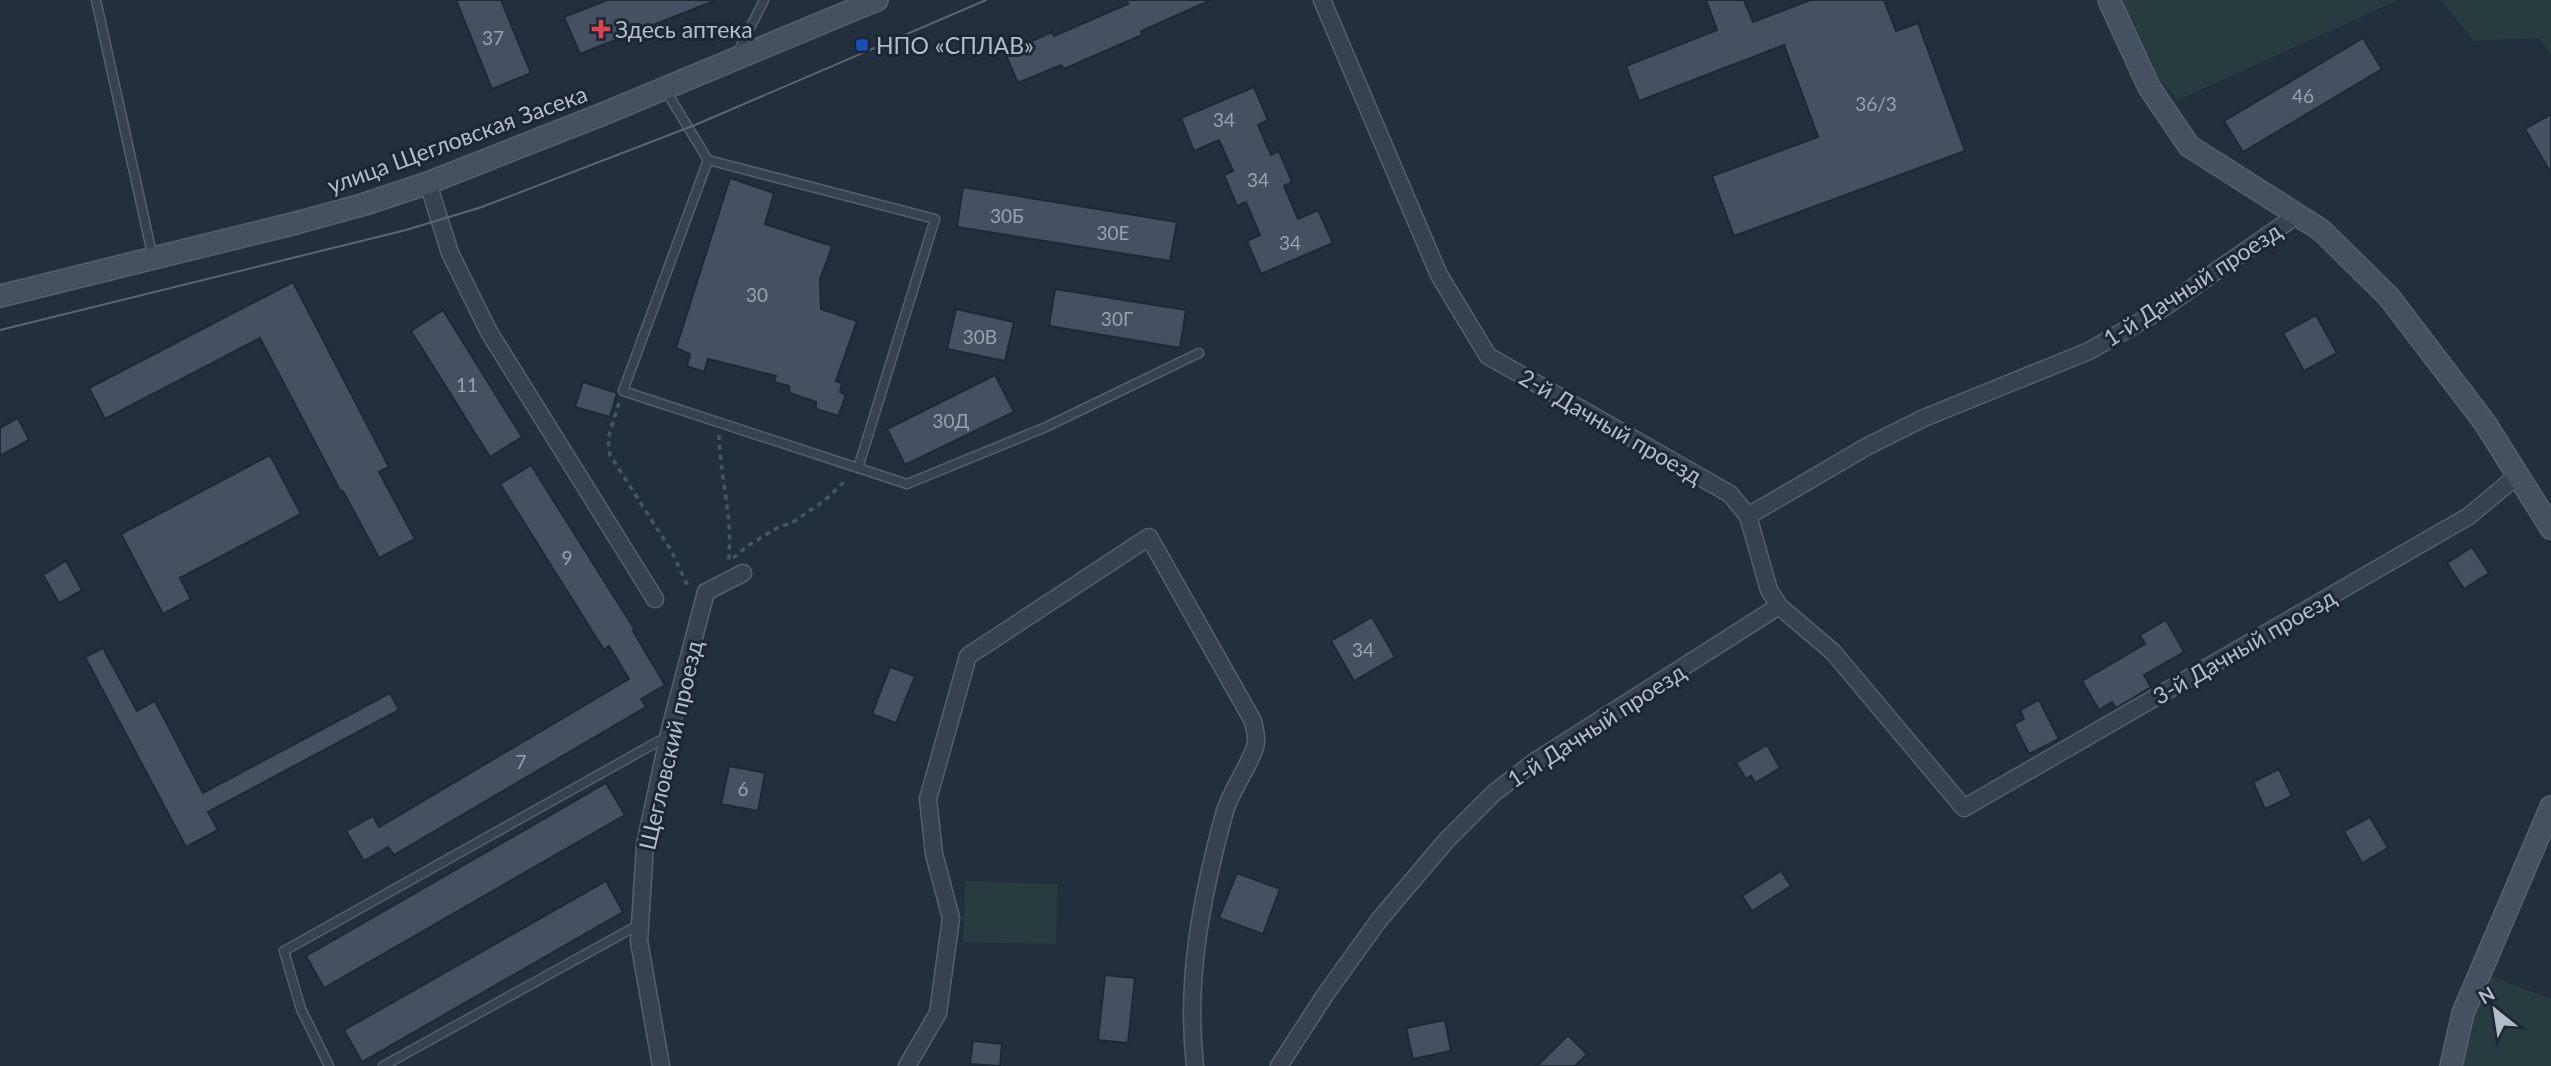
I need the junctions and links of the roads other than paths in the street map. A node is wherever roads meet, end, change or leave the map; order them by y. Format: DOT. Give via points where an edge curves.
graph roads {
  1 [pos="96,0"];
  2 [pos="764,0"];
  3 [pos="877,0"];
  4 [pos="1322,0"];
  5 [pos="2109,0"];
  6 [pos="734,60"];
  7 [pos="664,89"];
  8 [pos="708,160"];
  9 [pos="428,183"];
  10 [pos="2297,215"];
  11 [pos="153,258"];
  12 [pos="0,296"];
  13 [pos="1199,354"];
  14 [pos="858,468"];
  15 [pos="2518,475"];
  16 [pos="1748,516"];
  17 [pos="2551,528"];
  18 [pos="743,573"];
  19 [pos="655,599"];
  20 [pos="1779,606"];
  21 [pos="669,735"];
  22 [pos="2551,807"];
  23 [pos="1964,808"];
  24 [pos="640,924"];
  25 [pos="329,1066"];
  26 [pos="383,1066"];
  27 [pos="661,1066"];
  28 [pos="907,1066"];
  29 [pos="1195,1066"];
  30 [pos="1279,1066"];
  31 [pos="2451,1066"];
  1 -- 11 [label="lane"];
  2 -- 6 [label="lane"];
  3 -- 6 [label="street, улица Щегловская Засека"];
  4 -- 16 [label="street, 2-й Дачный проезд" via="1439,275 1488,356 1730,494"];
  5 -- 10 [label="street" via="2149,87 2189,146"];
  6 -- 7 [label="street, улица Щегловская Засека"];
  7 -- 8 [label="lane"];
  7 -- 9 [label="street, улица Щегловская Засека"];
  8 -- 14 [label="lane" via="623,391"];
  8 -- 14 [label="lane" via="935,219"];
  9 -- 11 [label="street, улица Щегловская Засека" via="296,223"];
  9 -- 19 [label="street" via="450,253 489,332"];
  10 -- 15 [label="street" via="2321,230 2389,298 2485,423"];
  10 -- 16 [label="street, 1-й Дачный проезд" via="2159,311 2089,351 1924,418"];
  11 -- 12 [label="street, улица Щегловская Засека"];
  13 -- 14 [label="lane" via="1046,427 907,484"];
  15 -- 17 [label="street"];
  15 -- 23 [label="street, 3-й Дачный проезд" via="2469,516"];
  16 -- 20 [label="street, 2-й Дачный проезд" via="1769,590"];
  18 -- 21 [label="street, Щегловский проезд" via="706,592"];
  20 -- 23 [label="street, 2-й Дачный проезд" via="1833,652"];
  20 -- 30 [label="street, 1-й Дачный проезд" via="1534,762 1494,793 1379,920"];
  21 -- 24 [label="street, Щегловский проезд" via="645,845"];
  21 -- 25 [label="lane" via="284,951 301,1009"];
  22 -- 31 [label="street" via="2463,1013"];
  24 -- 26 [label="lane"];
  24 -- 27 [label="street, Щегловский проезд"];
  28 -- 29 [label="street" via="938,1013 951,918 934,854 928,799 968,656 1149,537 1253,721 1256,743 1227,804 1207,878 1194,961"];
}
